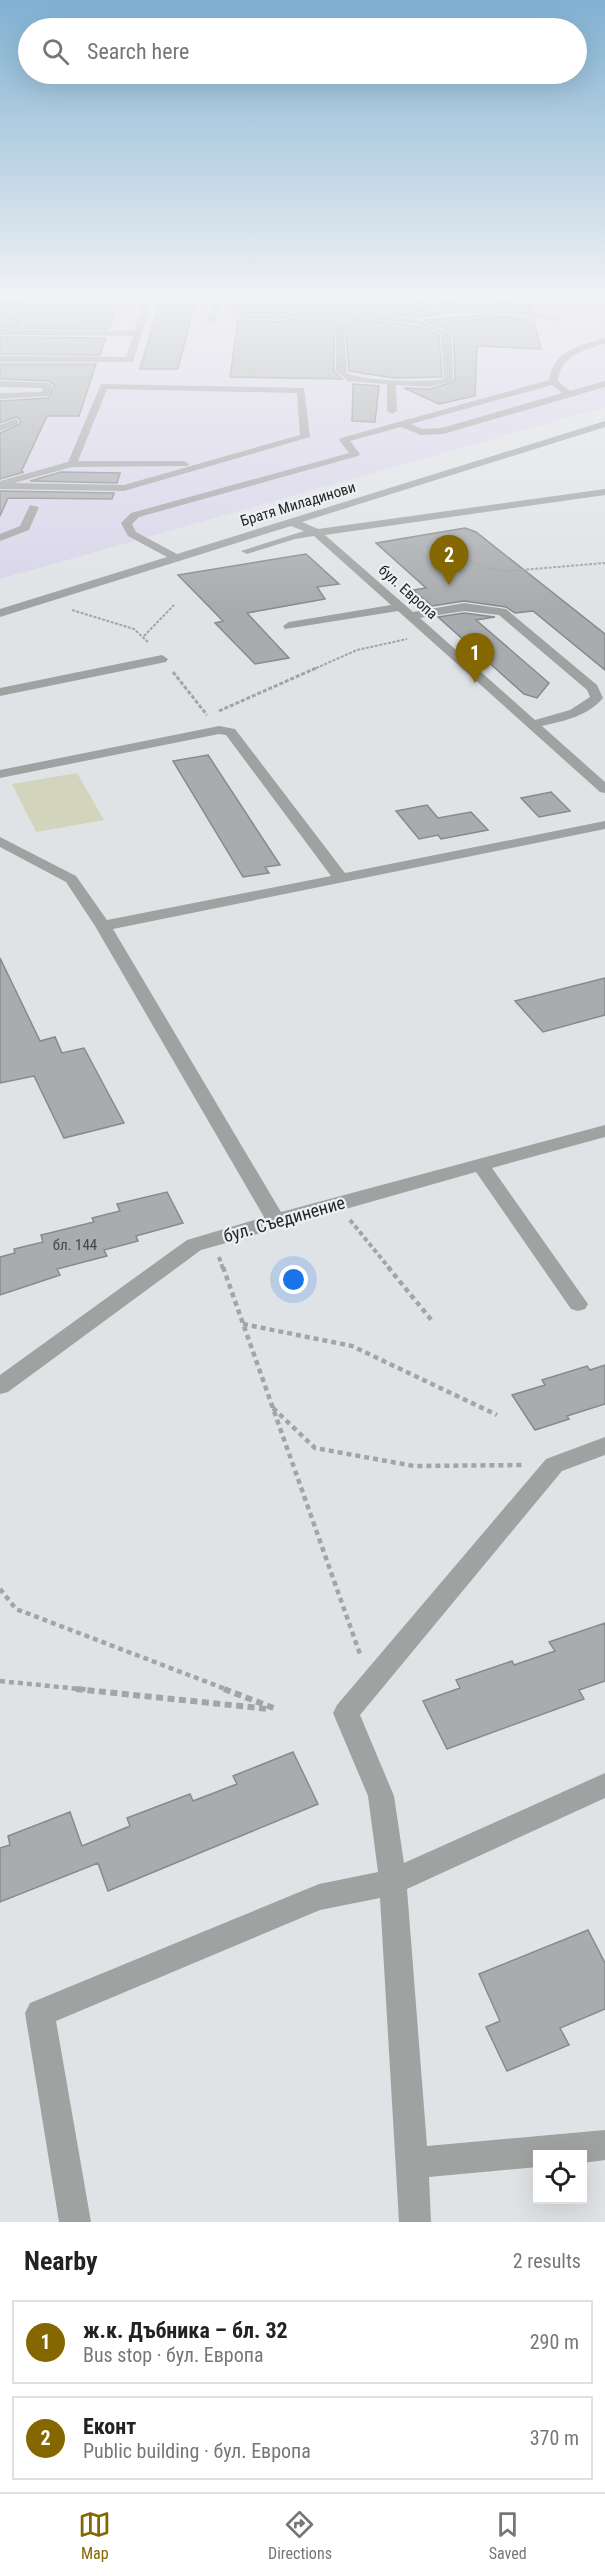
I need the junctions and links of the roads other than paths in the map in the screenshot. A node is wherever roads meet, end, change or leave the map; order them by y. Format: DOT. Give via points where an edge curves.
graph roads {
  1 [pos="100,397"];
  2 [pos="301,397"];
  3 [pos="391,397"];
  4 [pos="500,397"];
  5 [pos="560,397"];
  6 [pos="392,411"];
  7 [pos="15,422"];
  8 [pos="401,424"];
  9 [pos="605,424"];
  10 [pos="0,428"];
  11 [pos="72,464"];
  12 [pos="206,464"];
  13 [pos="0,485"];
  14 [pos="605,492"];
  15 [pos="34,507"];
  16 [pos="292,522"];
  17 [pos="316,533"];
  18 [pos="0,538"];
  19 [pos="247,551"];
  20 [pos="176,558"];
  21 [pos="399,607"];
  22 [pos="0,613"];
  23 [pos="410,616"];
  24 [pos="289,627"];
  25 [pos="162,659"];
  26 [pos="0,692"];
  27 [pos="532,724"];
  28 [pos="0,774"];
  29 [pos="605,789"];
  30 [pos="605,825"];
  31 [pos="0,841"];
  32 [pos="341,878"];
  33 [pos="103,926"];
  34 [pos="605,1131"];
  35 [pos="481,1165"];
  36 [pos="276,1220"];
  37 [pos="578,1304"];
  38 [pos="0,1386"];
  39 [pos="605,1446"];
  40 [pos="605,1785"];
  41 [pos="393,1882"];
  42 [pos="605,2145"];
  43 [pos="413,2163"];
  44 [pos="75,2222"];
  45 [pos="415,2222"];
  1 -- 11 [label="street"];
  2 -- 12 [label="street" via="304,437"];
  3 -- 6 [label="street"];
  4 -- 8 [label="street"];
  5 -- 8 [label="street" via="443,431 421,432"];
  7 -- 10 [label="street"];
  8 -- 20 [label="street" via="344,440 355,454 135,515 126,523 132,534"];
  9 -- 16 [label="street, Братя Миладинови"];
  11 -- 12 [label="street"];
  11 -- 13 [label="street"];
  12 -- 13 [label="street" via="124,488"];
  14 -- 17 [label="street"];
  15 -- 18 [label="street" via="25,528"];
  16 -- 17 [label="street, бул. Европа"];
  16 -- 20 [label="street, Братя Миладинови"];
  17 -- 19 [label="street"];
  17 -- 21 [label="street, бул. Европа"];
  20 -- 22 [label="street, Братя Миладинови"];
  21 -- 23 [label="street, бул. Европа"];
  21 -- 24 [label="street"];
  23 -- 27 [label="street, бул. Европа"];
  23 -- 27 [label="street" via="464,607 502,612 592,688 597,698 569,717"];
  25 -- 26 [label="street"];
  27 -- 29 [label="street, бул. Европа"];
  28 -- 32 [label="street" via="219,730 230,732"];
  30 -- 32 [label="street"];
  31 -- 33 [label="street" via="71,879"];
  32 -- 33 [label="street"];
  33 -- 36 [label="street"];
  34 -- 35 [label="street, бул. Съединение"];
  35 -- 36 [label="street, бул. Съединение"];
  35 -- 37 [label="street"];
  36 -- 38 [label="street, бул. Съединение" via="194,1245"];
  39 -- 41 [label="street" via="554,1465 346,1713 381,1796"];
  40 -- 41 [label="street"];
  41 -- 43 [label="street"];
  41 -- 44 [label="street" via="319,1897 40,2013"];
  42 -- 43 [label="street"];
  43 -- 45 [label="street"];
}
